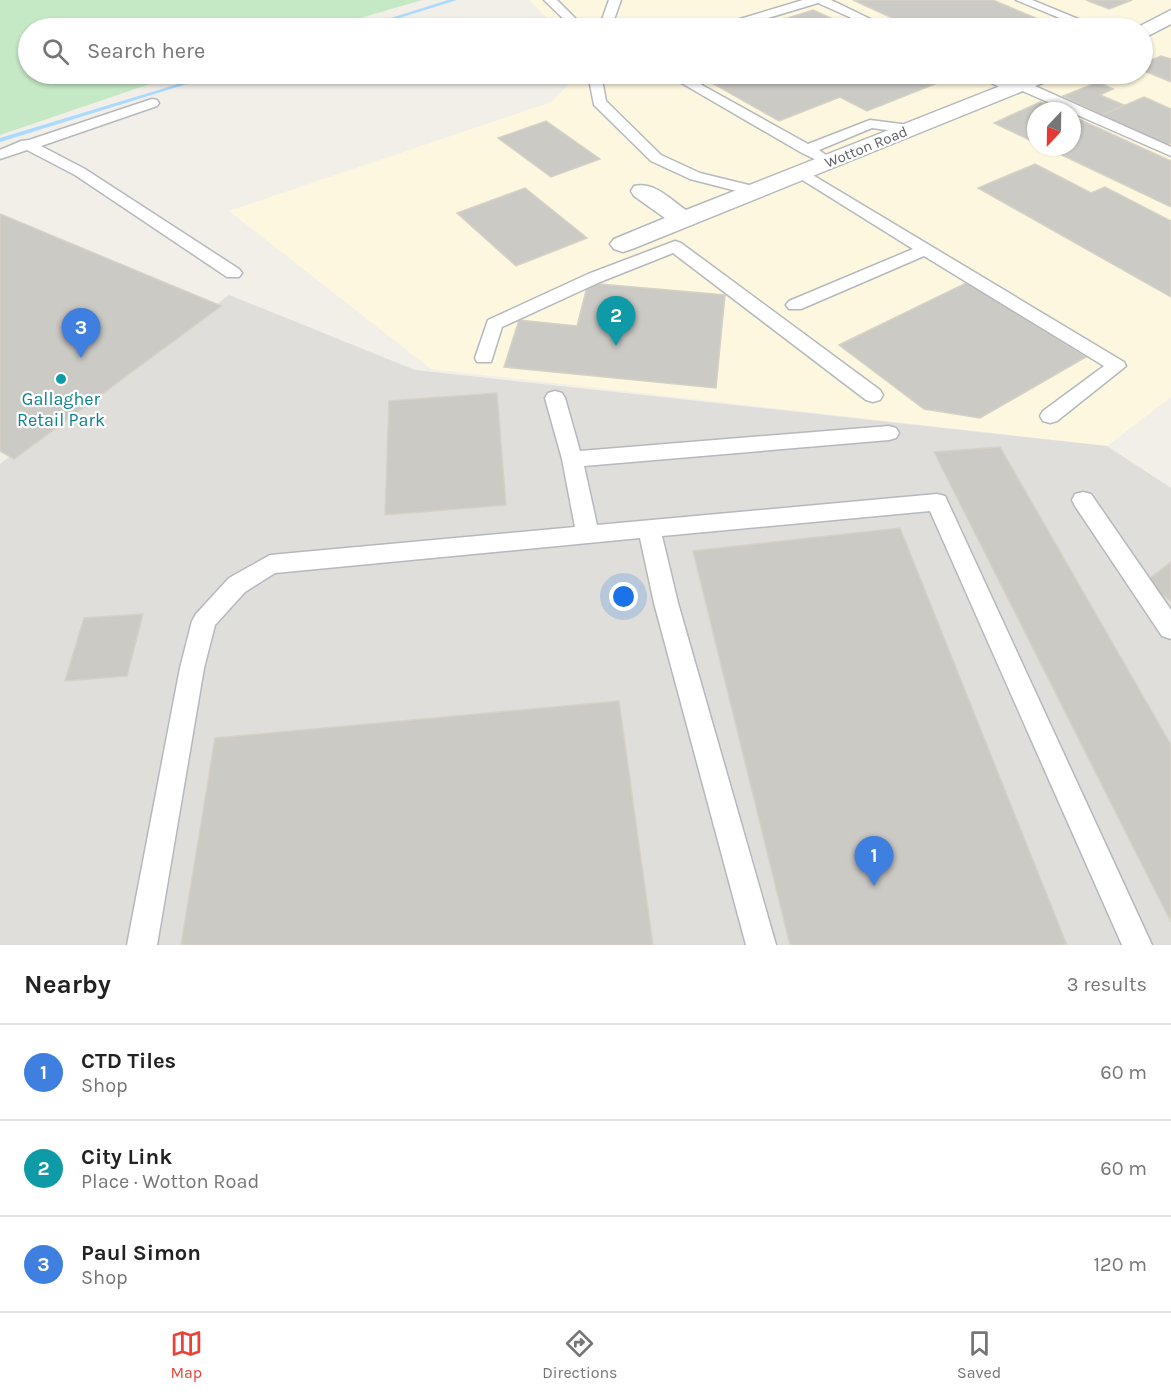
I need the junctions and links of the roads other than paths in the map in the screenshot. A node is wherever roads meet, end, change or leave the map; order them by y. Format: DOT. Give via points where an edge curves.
graph roads {
  1 [pos="550,0"];
  2 [pos="615,0"];
  3 [pos="815,0"];
  4 [pos="821,0"];
  5 [pos="1022,0"];
  6 [pos="1171,16"];
  7 [pos="569,18"];
  8 [pos="609,18"];
  9 [pos="756,18"];
  10 [pos="861,18"];
  11 [pos="1068,18"];
  12 [pos="1153,27"];
  13 [pos="596,84"];
  14 [pos="691,84"];
  15 [pos="1011,84"];
  16 [pos="1022,84"];
  17 [pos="1017,86"];
  18 [pos="152,103"];
  19 [pos="909,129"];
  20 [pos="26,144"];
  21 [pos="807,150"];
  22 [pos="1171,152"];
  23 [pos="0,155"];
  24 [pos="829,162"];
  25 [pos="801,173"];
  26 [pos="643,191"];
  27 [pos="756,191"];
  28 [pos="683,220"];
  29 [pos="656,231"];
  30 [pos="623,244"];
  31 [pos="675,246"];
  32 [pos="926,249"];
  33 [pos="233,273"];
  34 [pos="795,305"];
  35 [pos="484,358"];
  36 [pos="873,395"];
  37 [pos="555,398"];
  38 [pos="1050,416"];
  39 [pos="889,433"];
  40 [pos="572,459"];
  41 [pos="1083,500"];
  42 [pos="649,529"];
  43 [pos="588,535"];
  44 [pos="1171,629"];
  45 [pos="142,945"];
  46 [pos="761,945"];
  47 [pos="1137,945"];
  1 -- 7 [label="lane"];
  2 -- 8 [label="lane"];
  3 -- 9 [label="lane"];
  4 -- 10 [label="lane"];
  5 -- 11 [label="lane"];
  6 -- 12 [label="street"];
  13 -- 27 [label="lane" via="599,102 656,158 695,176"];
  14 -- 21 [label="lane"];
  15 -- 17 [label="lane"];
  16 -- 17 [label="street, Wotton Road"];
  17 -- 19 [label="street, Wotton Road"];
  17 -- 22 [label="lane"];
  18 -- 20 [label="lane"];
  19 -- 21 [label="lane" via="870,124"];
  19 -- 24 [label="street, Wotton Road"];
  20 -- 23 [label="lane"];
  20 -- 33 [label="lane" via="80,172"];
  21 -- 24 [label="lane"];
  24 -- 25 [label="street, Wotton Road"];
  25 -- 27 [label="street, Wotton Road"];
  25 -- 32 [label="lane"];
  26 -- 28 [label="street"];
  27 -- 28 [label="street, Wotton Road"];
  28 -- 29 [label="street, Wotton Road"];
  29 -- 30 [label="street, Wotton Road"];
  29 -- 31 [label="lane"];
  31 -- 35 [label="lane" via="494,324"];
  31 -- 36 [label="lane"];
  32 -- 34 [label="lane"];
  32 -- 38 [label="lane" via="1117,366"];
  37 -- 40 [label="lane"];
  39 -- 40 [label="lane"];
  40 -- 43 [label="lane"];
  41 -- 44 [label="lane"];
  42 -- 43 [label="lane"];
  42 -- 46 [label="lane"];
  42 -- 47 [label="lane" via="937,502"];
  43 -- 45 [label="lane" via="270,564 237,585 204,621"];
}
